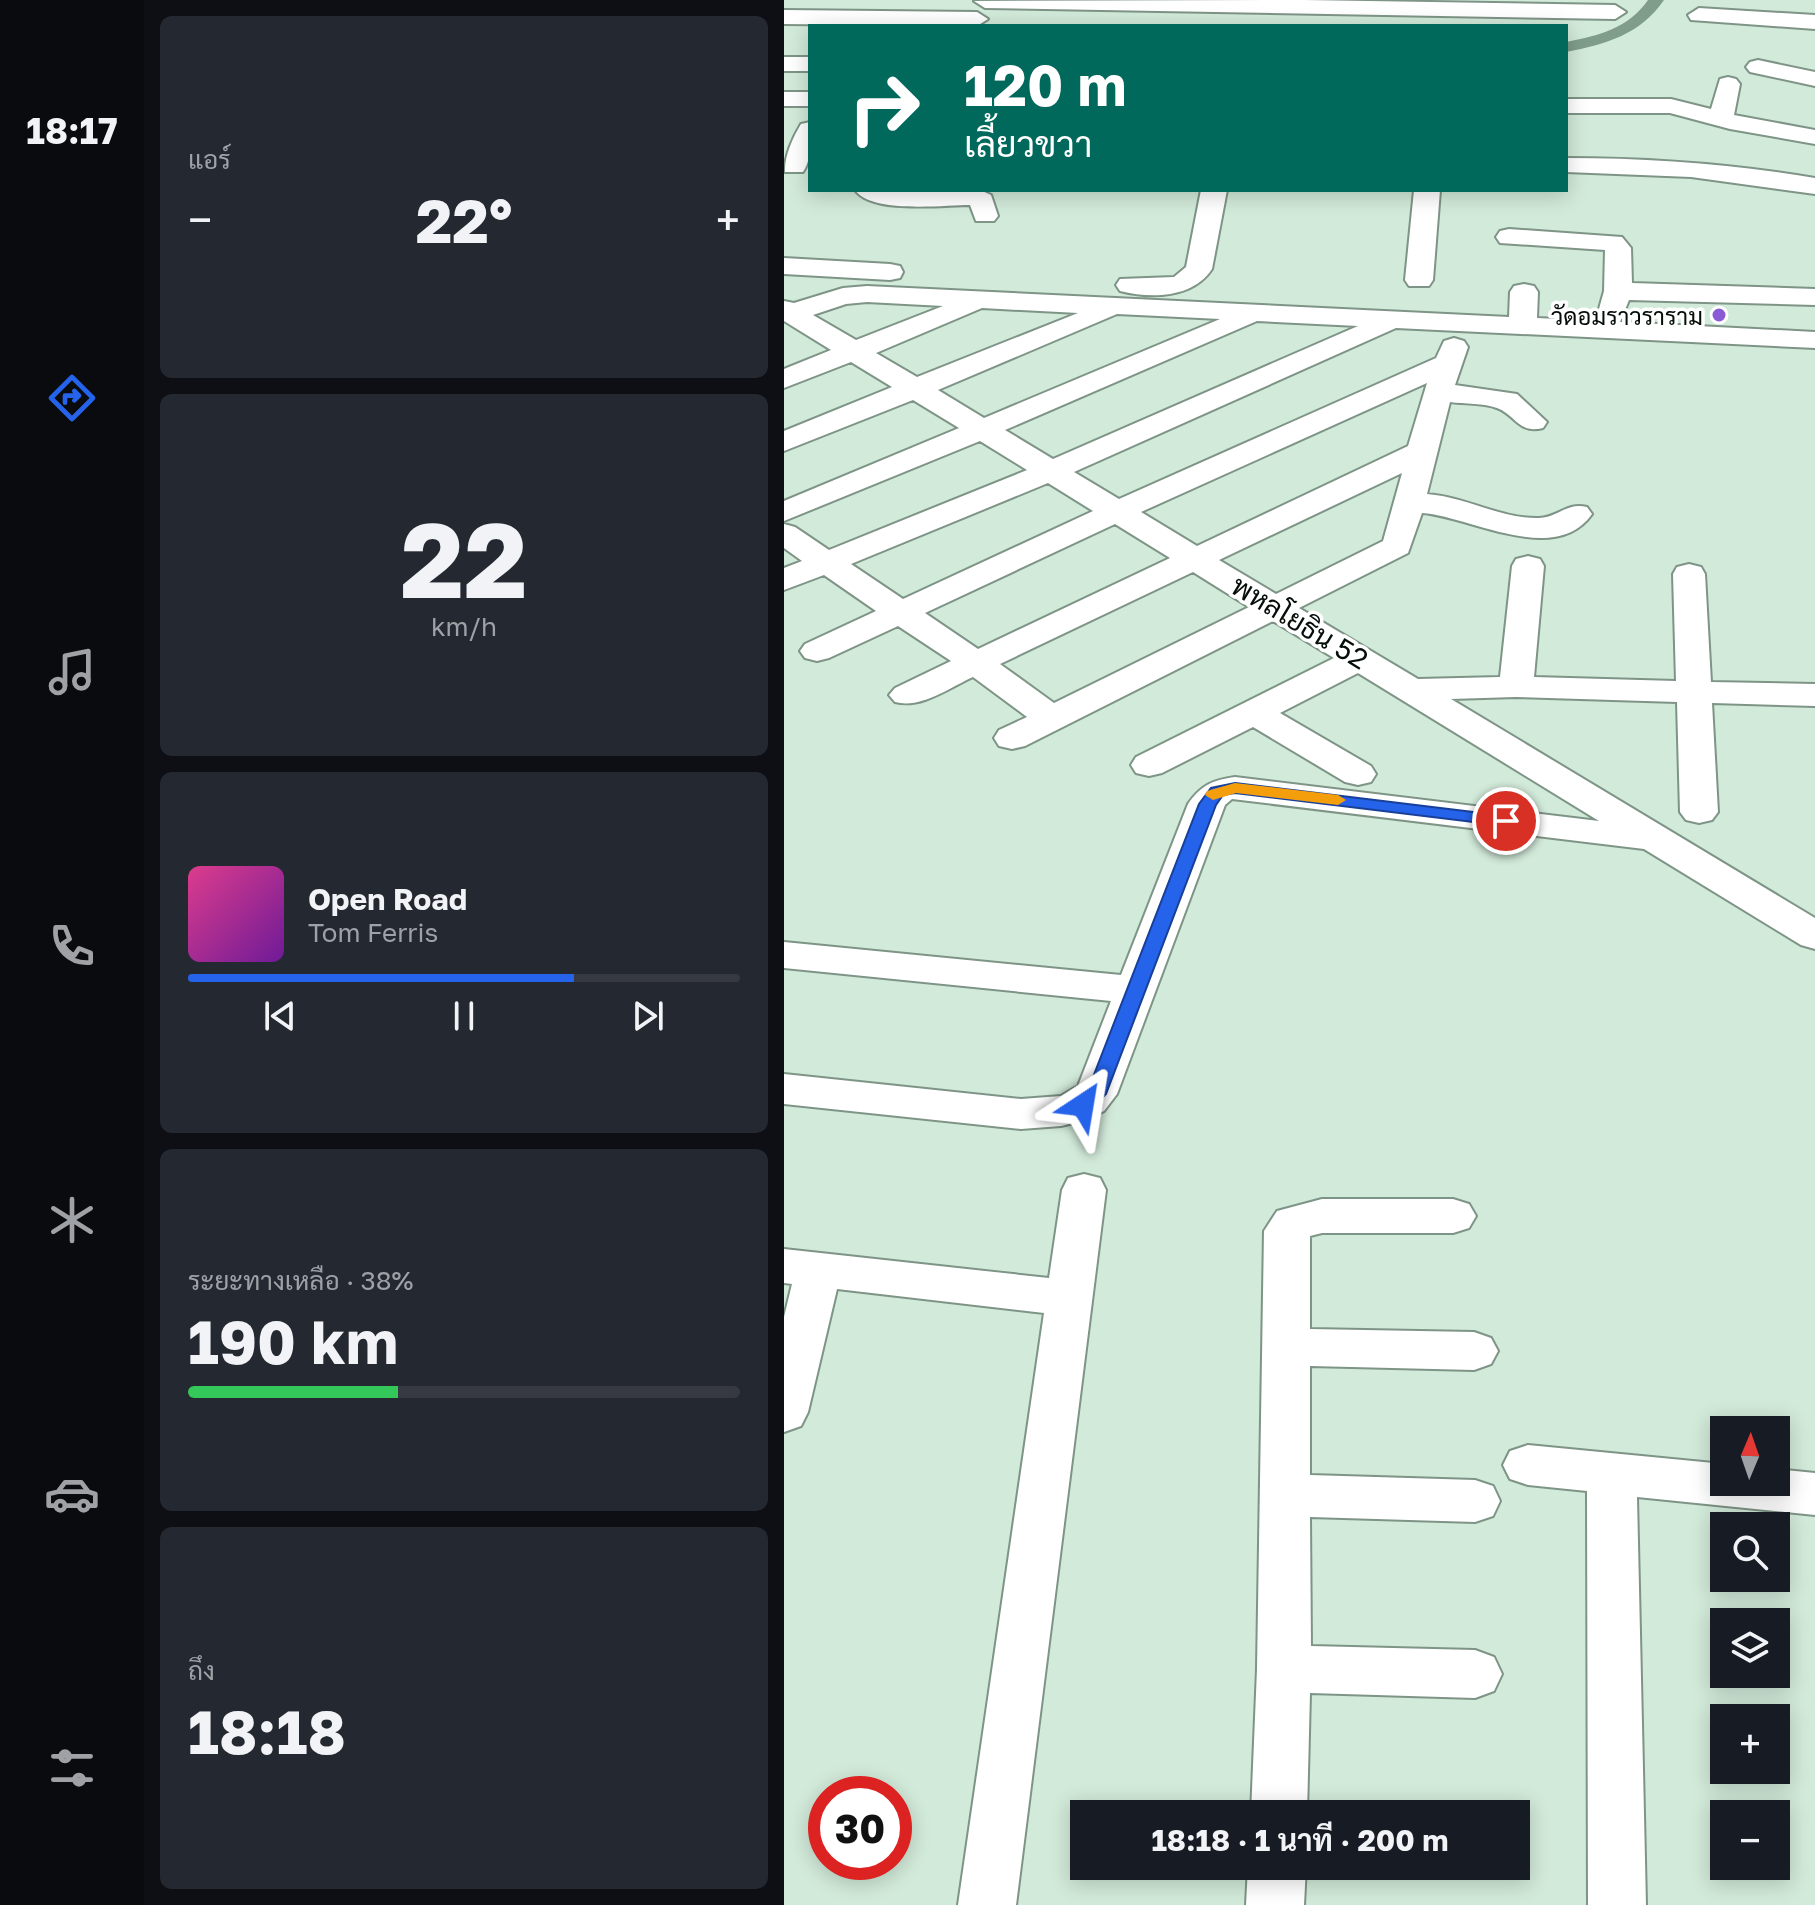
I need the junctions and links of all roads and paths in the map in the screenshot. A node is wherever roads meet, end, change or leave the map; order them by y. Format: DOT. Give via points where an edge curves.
graph roads {
  1 [pos="1766,0"];
  2 [pos="1815,3"];
  3 [pos="891,9"];
  4 [pos="1615,12"];
  5 [pos="980,14"];
  6 [pos="1699,15"];
  7 [pos="784,17"];
  8 [pos="1528,18"];
  9 [pos="1815,22"];
  10 [pos="1003,24"];
  11 [pos="784,64"];
  12 [pos="808,64"];
  13 [pos="1758,67"];
  14 [pos="1815,79"];
  15 [pos="1728,84"];
  16 [pos="784,99"];
  17 [pos="808,99"];
  18 [pos="1568,106"];
  19 [pos="1717,132"];
  20 [pos="1574,134"];
  21 [pos="808,135"];
  22 [pos="1815,137"];
  23 [pos="1572,165"];
  24 [pos="1699,169"];
  25 [pos="796,171"];
  26 [pos="1815,186"];
  27 [pos="872,192"];
  28 [pos="1214,192"];
  29 [pos="1427,192"];
  30 [pos="985,216"];
  31 [pos="1509,237"];
  32 [pos="784,266"];
  33 [pos="1419,280"];
  34 [pos="1618,291"];
  35 [pos="1524,292"];
  36 [pos="1815,297"];
  37 [pos="982,301"];
  38 [pos="1115,308"];
  39 [pos="787,311"];
  40 [pos="1255,315"];
  41 [pos="1392,321"];
  42 [pos="1463,325"];
  43 [pos="1523,328"];
  44 [pos="1607,332"];
  45 [pos="1773,338"];
  46 [pos="1815,340"];
  47 [pos="853,352"];
  48 [pos="1815,361"];
  49 [pos="1443,378"];
  50 [pos="784,379"];
  51 [pos="916,390"];
  52 [pos="1532,422"];
  53 [pos="981,430"];
  54 [pos="784,442"];
  55 [pos="1421,452"];
  56 [pos="1051,471"];
  57 [pos="1411,503"];
  58 [pos="784,512"];
  59 [pos="1116,512"];
  60 [pos="1576,514"];
  61 [pos="784,534"];
  62 [pos="1193,558"];
  63 [pos="824,563"];
  64 [pos="1528,566"];
  65 [pos="1689,574"];
  66 [pos="784,580"];
  67 [pos="1273,606"];
  68 [pos="898,613"];
  69 [pos="817,651"];
  70 [pos="1359,659"];
  71 [pos="976,663"];
  72 [pos="1516,687"];
  73 [pos="1411,690"];
  74 [pos="1694,691"];
  75 [pos="907,695"];
  76 [pos="1815,695"];
  77 [pos="1255,713"];
  78 [pos="1052,719"];
  79 [pos="1012,738"];
  80 [pos="1149,765"];
  81 [pos="1358,774"];
  82 [pos="1699,812"];
  83 [pos="1657,839"];
  84 [pos="1813,932"];
  85 [pos="784,955"];
  86 [pos="1136,990"];
  87 [pos="784,1089"];
  88 [pos="1084,1190"];
  89 [pos="1453,1216"];
  90 [pos="802,1268"];
  91 [pos="1067,1298"];
  92 [pos="1285,1347"];
  93 [pos="1474,1351"];
  94 [pos="784,1412"];
  95 [pos="1528,1465"];
  96 [pos="1612,1474"];
  97 [pos="1815,1494"];
  98 [pos="1287,1495"];
  99 [pos="1475,1501"];
  100 [pos="1284,1669"];
  101 [pos="1475,1674"];
  102 [pos="1279,1800"];
  103 [pos="1276,1880"];
  104 [pos="987,1905"];
  105 [pos="1275,1905"];
  106 [pos="1617,1905"];
  1 -- 2 [label="street"];
  3 -- 5 [label="street"];
  3 -- 7 [label="street"];
  4 -- 8 [label="street"];
  5 -- 8 [label="street"];
  5 -- 10 [label="street"];
  6 -- 9 [label="street"];
  11 -- 12 [label="street"];
  13 -- 14 [label="street"];
  15 -- 19 [label="street"];
  16 -- 17 [label="street"];
  18 -- 19 [label="street" via="1671,106"];
  19 -- 22 [label="street"];
  19 -- 24 [label="street"];
  20 -- 23 [label="street"];
  21 -- 25 [label="street"];
  23 -- 24 [label="street"];
  24 -- 26 [label="street"];
  27 -- 30 [label="street" via="881,197 977,197"];
  28 -- 32 [label="street" via="1199,269 1188,281 1160,286"];
  29 -- 33 [label="street"];
  31 -- 34 [label="street" via="1613,243 1618,248"];
  34 -- 36 [label="street"];
  34 -- 44 [label="street"];
  35 -- 43 [label="street"];
  37 -- 38 [label="street"];
  37 -- 39 [label="street" via="855,294"];
  37 -- 47 [label="street"];
  38 -- 40 [label="street"];
  38 -- 51 [label="street"];
  39 -- 47 [label="street, พหลโยธิน 52"];
  40 -- 41 [label="street"];
  40 -- 53 [label="street"];
  41 -- 42 [label="street"];
  41 -- 56 [label="street"];
  42 -- 43 [label="street"];
  42 -- 49 [label="street"];
  43 -- 44 [label="street"];
  44 -- 45 [label="street"];
  45 -- 46 [label="street"];
  45 -- 48 [label="street"];
  47 -- 50 [label="street"];
  47 -- 51 [label="street, พหลโยธิน 52"];
  49 -- 52 [label="street" via="1507,400"];
  49 -- 55 [label="street"];
  49 -- 59 [label="street"];
  51 -- 53 [label="street, พหลโยธิน 52"];
  51 -- 54 [label="street"];
  53 -- 56 [label="street, พหลโยธิน 52"];
  53 -- 58 [label="street"];
  55 -- 57 [label="street"];
  55 -- 62 [label="street"];
  56 -- 59 [label="street, พหลโยธิน 52"];
  56 -- 63 [label="street"];
  57 -- 60 [label="street" via="1458,508 1514,525 1560,525"];
  57 -- 67 [label="street" via="1397,546"];
  59 -- 62 [label="street, พหลโยธิน 52"];
  59 -- 68 [label="street"];
  61 -- 63 [label="street"];
  62 -- 67 [label="street, พหลโยธิน 52"];
  62 -- 71 [label="street"];
  63 -- 66 [label="street"];
  63 -- 68 [label="street"];
  64 -- 72 [label="street"];
  65 -- 74 [label="street"];
  67 -- 70 [label="street, พหลโยธิน 52"];
  67 -- 78 [label="street"];
  68 -- 69 [label="street"];
  68 -- 71 [label="street"];
  70 -- 73 [label="street, พหลโยธิน 52"];
  70 -- 77 [label="street"];
  71 -- 75 [label="street"];
  71 -- 78 [label="street"];
  72 -- 73 [label="street"];
  72 -- 74 [label="street"];
  73 -- 83 [label="street, พหลโยธิน 52"];
  74 -- 76 [label="street"];
  74 -- 82 [label="street"];
  77 -- 80 [label="street"];
  77 -- 81 [label="street"];
  78 -- 79 [label="street"];
  83 -- 84 [label="street, พหลโยธิน 52"];
  83 -- 86 [label="street" via="1225,789 1207,804"];
  85 -- 86 [label="street"];
  86 -- 87 [label="street" via="1096,1094 1069,1109 1021,1114"];
  88 -- 91 [label="street"];
  89 -- 92 [label="street" via="1322,1216 1293,1223 1287,1231"];
  90 -- 91 [label="street"];
  90 -- 94 [label="street"];
  91 -- 104 [label="street"];
  92 -- 93 [label="street"];
  92 -- 98 [label="street"];
  95 -- 96 [label="street"];
  96 -- 97 [label="street"];
  96 -- 106 [label="street"];
  98 -- 99 [label="street"];
  98 -- 100 [label="street"];
  100 -- 101 [label="street"];
  100 -- 102 [label="street"];
  103 -- 105 [label="street"];
}
